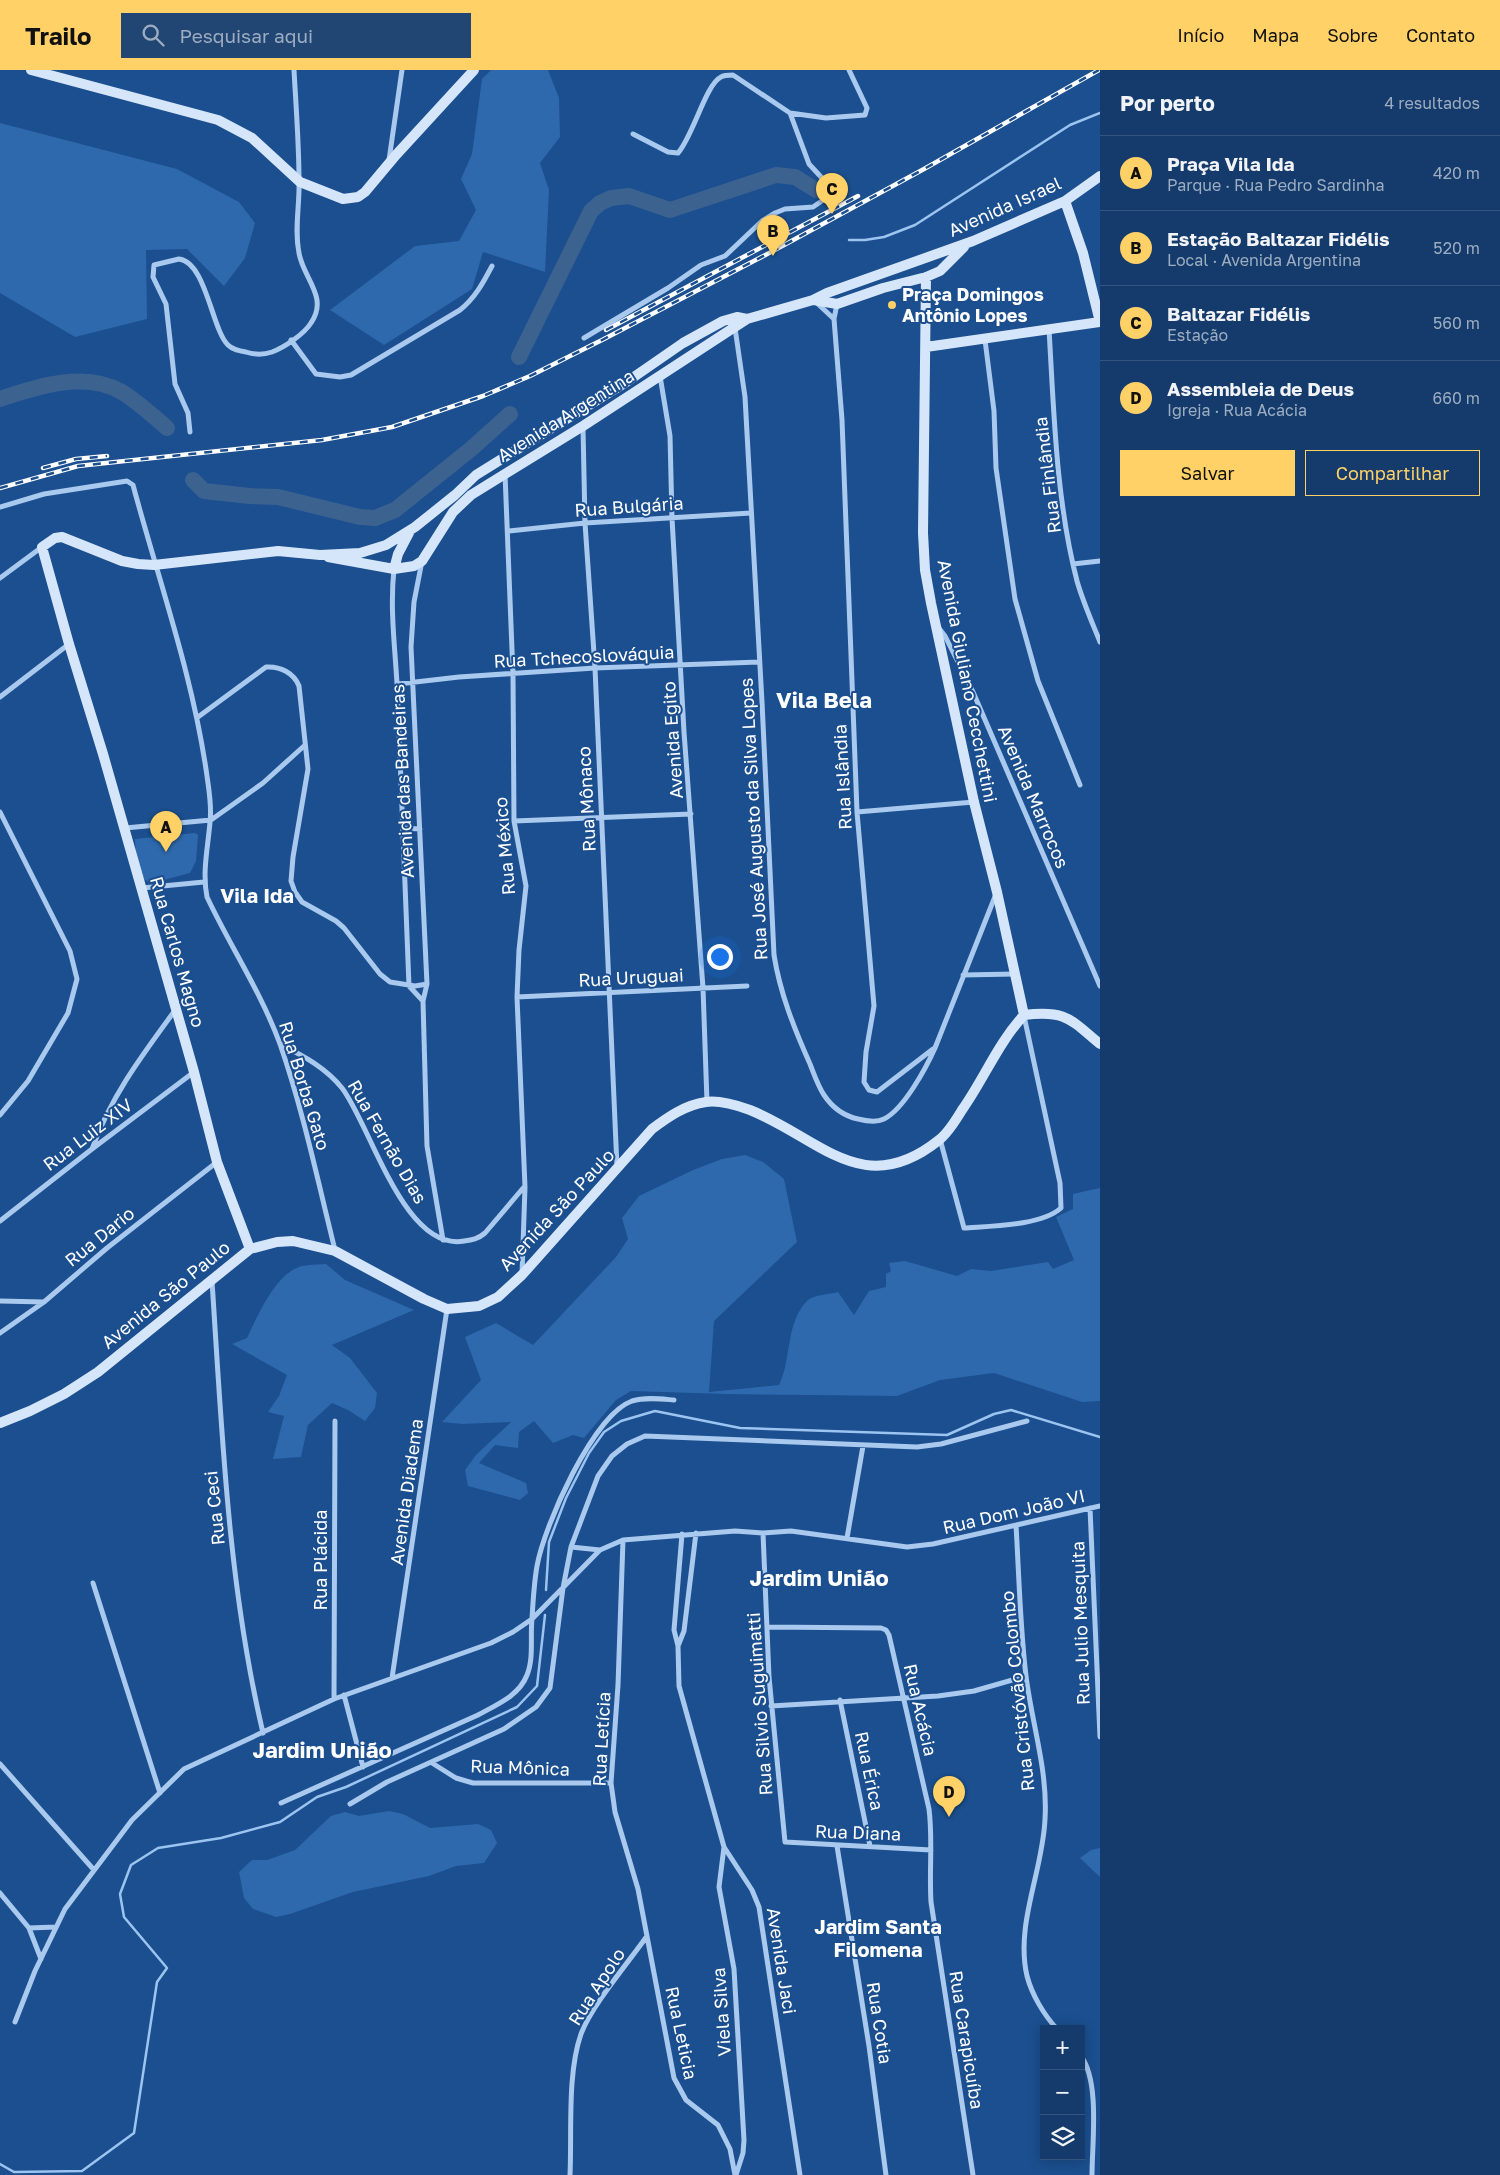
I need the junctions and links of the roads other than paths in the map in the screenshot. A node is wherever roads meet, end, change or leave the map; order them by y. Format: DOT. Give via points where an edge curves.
graph roads {
  1 [pos="31,70"];
  2 [pos="294,70"];
  3 [pos="402,70"];
  4 [pos="474,70"];
  5 [pos="849,70"];
  6 [pos="790,113"];
  7 [pos="633,134"];
  8 [pos="389,163"];
  9 [pos="1100,176"];
  10 [pos="300,182"];
  11 [pos="1065,201"];
  12 [pos="973,241"];
  13 [pos="950,250"];
  14 [pos="492,266"];
  15 [pos="926,277"];
  16 [pos="813,300"];
  17 [pos="837,304"];
  18 [pos="747,318"];
  19 [pos="834,319"];
  20 [pos="1100,323"];
  21 [pos="735,328"];
  22 [pos="1049,330"];
  23 [pos="584,338"];
  24 [pos="291,340"];
  25 [pos="985,340"];
  26 [pos="682,343"];
  27 [pos="926,347"];
  28 [pos="674,349"];
  29 [pos="690,355"];
  30 [pos="679,363"];
  31 [pos="660,376"];
  32 [pos="584,426"];
  33 [pos="190,432"];
  34 [pos="505,474"];
  35 [pos="0,507"];
  36 [pos="751,513"];
  37 [pos="672,518"];
  38 [pos="585,523"];
  39 [pos="415,527"];
  40 [pos="509,531"];
  41 [pos="433,541"];
  42 [pos="42,547"];
  43 [pos="320,554"];
  44 [pos="422,561"];
  45 [pos="1100,561"];
  46 [pos="154,564"];
  47 [pos="1073,564"];
  48 [pos="394,569"];
  49 [pos="0,578"];
  50 [pos="935,623"];
  51 [pos="1100,642"];
  52 [pos="69,644"];
  53 [pos="759,662"];
  54 [pos="682,665"];
  55 [pos="596,668"];
  56 [pos="513,675"];
  57 [pos="412,683"];
  58 [pos="398,684"];
  59 [pos="0,697"];
  60 [pos="198,717"];
  61 [pos="304,746"];
  62 [pos="1080,785"];
  63 [pos="974,802"];
  64 [pos="0,812"];
  65 [pos="857,812"];
  66 [pos="691,814"];
  67 [pos="602,816"];
  68 [pos="210,820"];
  69 [pos="514,821"];
  70 [pos="125,828"];
  71 [pos="403,828"];
  72 [pos="420,829"];
  73 [pos="204,882"];
  74 [pos="142,888"];
  75 [pos="997,892"];
  76 [pos="1015,974"];
  77 [pos="962,976"];
  78 [pos="427,984"];
  79 [pos="410,986"];
  80 [pos="747,986"];
  81 [pos="1100,986"];
  82 [pos="703,988"];
  83 [pos="610,992"];
  84 [pos="517,997"];
  85 [pos="423,1001"];
  86 [pos="176,1009"];
  87 [pos="1024,1015"];
  88 [pos="280,1044"];
  89 [pos="1100,1044"];
  90 [pos="935,1048"];
  91 [pos="194,1072"];
  92 [pos="707,1102"];
  93 [pos="0,1115"];
  94 [pos="940,1139"];
  95 [pos="92,1148"];
  96 [pos="217,1162"];
  97 [pos="617,1170"];
  98 [pos="524,1187"];
  99 [pos="0,1222"];
  100 [pos="443,1240"];
  101 [pos="250,1249"];
  102 [pos="335,1251"];
  103 [pos="522,1275"];
  104 [pos="212,1278"];
  105 [pos="0,1302"];
  106 [pos="44,1302"];
  107 [pos="447,1309"];
  108 [pos="0,1333"];
  109 [pos="674,1400"];
  110 [pos="335,1420"];
  111 [pos="1028,1421"];
  112 [pos="0,1423"];
  113 [pos="863,1446"];
  114 [pos="1100,1506"];
  115 [pos="1090,1508"];
  116 [pos="1016,1525"];
  117 [pos="696,1533"];
  118 [pos="763,1533"];
  119 [pos="682,1534"];
  120 [pos="847,1538"];
  121 [pos="623,1540"];
  122 [pos="571,1547"];
  123 [pos="600,1550"];
  124 [pos="93,1583"];
  125 [pos="563,1588"];
  126 [pos="532,1619"];
  127 [pos="767,1626"];
  128 [pos="678,1646"];
  129 [pos="1026,1676"];
  130 [pos="392,1678"];
  131 [pos="344,1695"];
  132 [pos="903,1698"];
  133 [pos="334,1699"];
  134 [pos="840,1700"];
  135 [pos="771,1706"];
  136 [pos="263,1733"];
  137 [pos="1100,1737"];
  138 [pos="432,1763"];
  139 [pos="0,1764"];
  140 [pos="363,1766"];
  141 [pos="611,1784"];
  142 [pos="160,1793"];
  143 [pos="281,1802"];
  144 [pos="350,1804"];
  145 [pos="785,1843"];
  146 [pos="837,1846"];
  147 [pos="870,1846"];
  148 [pos="724,1847"];
  149 [pos="931,1850"];
  150 [pos="94,1870"];
  151 [pos="0,1893"];
  152 [pos="56,1927"];
  153 [pos="29,1928"];
  154 [pos="647,1936"];
  155 [pos="41,1959"];
  156 [pos="15,2022"];
  157 [pos="1054,2025"];
  158 [pos="1085,2061"];
  159 [pos="570,2175"];
  160 [pos="735,2175"];
  161 [pos="800,2175"];
  162 [pos="886,2175"];
  163 [pos="972,2175"];
  164 [pos="1092,2175"];
  1 -- 10 [label="street" via="229,124 252,138"];
  2 -- 10 [label="street"];
  3 -- 8 [label="street"];
  4 -- 8 [label="street"];
  5 -- 6 [label="street" via="867,108 865,115 826,118"];
  6 -- 7 [label="street" via="741,79 732,75 722,76 708,92 691,136 678,153 668,152"];
  6 -- 23 [label="street" via="809,164 835,192 813,207 774,213 725,256 701,265"];
  8 -- 10 [label="street" via="365,192 352,198 343,199"];
  9 -- 11 [label="street, Avenida Israel"];
  10 -- 24 [label="street" via="296,229 298,251 302,268 318,297 318,307 310,325"];
  11 -- 12 [label="street, Avenida Israel"];
  11 -- 20 [label="street" via="1083,253"];
  12 -- 13 [label="street, Avenida Israel"];
  12 -- 15 [label="street" via="959,250 940,271"];
  13 -- 15 [label="street"];
  13 -- 16 [label="street, Avenida Israel"];
  14 -- 24 [label="street" via="476,295 460,310 351,375 316,374"];
  15 -- 17 [label="street"];
  15 -- 27 [label="street, Avenida Giuliano Cecchettini"];
  16 -- 17 [label="street"];
  16 -- 18 [label="street, Avenida Argentina"];
  16 -- 19 [label="street"];
  17 -- 19 [label="street, Rua Islândia"];
  18 -- 21 [label="street, Avenida Argentina"];
  18 -- 26 [label="street, Avenida Argentina" via="737,317 723,322"];
  19 -- 65 [label="street, Rua Islândia" via="842,420"];
  20 -- 22 [label="street"];
  21 -- 29 [label="street, Avenida Argentina"];
  21 -- 36 [label="street, Rua José Augusto da Silva Lopes" via="744,397"];
  22 -- 25 [label="street"];
  22 -- 47 [label="street, Rua Finlândia" via="1064,512"];
  24 -- 33 [label="street" via="266,354 234,350 225,341 204,288 186,261 179,258 154,265 153,276 166,304 175,384 188,413"];
  25 -- 27 [label="street"];
  25 -- 62 [label="street" via="994,411 996,468 1015,600 1038,681"];
  26 -- 28 [label="street, Avenida Argentina"];
  26 -- 29 [label="street"];
  27 -- 50 [label="street, Avenida Giuliano Cecchettini" via="923,533 925,570"];
  28 -- 30 [label="street" via="679,355"];
  28 -- 39 [label="street, Avenida Argentina" via="476,475"];
  29 -- 30 [label="street, Avenida Argentina"];
  30 -- 31 [label="street, Avenida Argentina"];
  31 -- 32 [label="street, Avenida Argentina"];
  31 -- 37 [label="street, Avenida Egito" via="670,436"];
  32 -- 34 [label="street, Avenida Argentina"];
  32 -- 38 [label="street, Rua Mônaco"];
  34 -- 40 [label="street, Rua México"];
  34 -- 41 [label="street, Avenida Argentina" via="471,495 453,512"];
  35 -- 46 [label="street" via="44,494 130,481"];
  36 -- 37 [label="street, Rua Bulgária"];
  36 -- 53 [label="street, Rua José Augusto da Silva Lopes"];
  37 -- 38 [label="street, Rua Bulgária"];
  37 -- 54 [label="street, Avenida Egito"];
  38 -- 40 [label="street, Rua Bulgária"];
  38 -- 55 [label="street, Rua Mônaco"];
  39 -- 41 [label="street" via="429,527 433,531"];
  39 -- 43 [label="street, Avenida Argentina" via="386,545 360,553"];
  39 -- 48 [label="street" via="406,538"];
  40 -- 56 [label="street, Rua México"];
  41 -- 44 [label="street, Avenida Argentina"];
  42 -- 46 [label="street" via="55,538 66,538 122,562"];
  42 -- 49 [label="street"];
  42 -- 52 [label="street, Rua Carlos Magno"];
  43 -- 46 [label="street" via="278,550"];
  43 -- 48 [label="street"];
  44 -- 48 [label="street" via="414,566"];
  44 -- 57 [label="street, Avenida das Bandeiras" via="412,621"];
  45 -- 47 [label="street"];
  46 -- 60 [label="street" via="177,634"];
  47 -- 51 [label="street, Rua Finlândia"];
  48 -- 58 [label="street, Avenida das Bandeiras" via="392,632"];
  50 -- 63 [label="street, Avenida Giuliano Cecchettini"];
  50 -- 81 [label="street, Avenida Marrocos" via="973,692"];
  52 -- 59 [label="street"];
  52 -- 70 [label="street, Rua Carlos Magno"];
  53 -- 54 [label="street, Rua Tchecoslováquia"];
  53 -- 90 [label="street, Rua José Augusto da Silva Lopes" via="774,955 779,984 824,1095 850,1117 876,1121 885,1118 914,1086"];
  54 -- 55 [label="street, Rua Tchecoslováquia"];
  54 -- 66 [label="street, Avenida Egito"];
  55 -- 56 [label="street, Rua Tchecoslováquia"];
  55 -- 67 [label="street, Rua Mônaco"];
  56 -- 57 [label="street, Rua Tchecoslováquia"];
  56 -- 69 [label="street, Rua México"];
  57 -- 58 [label="street, Rua Tchecoslováquia"];
  57 -- 72 [label="street, Avenida das Bandeiras"];
  58 -- 71 [label="street, Avenida das Bandeiras"];
  60 -- 61 [label="street" via="260,670 277,667 291,674 299,686"];
  60 -- 68 [label="street" via="210,798"];
  61 -- 68 [label="street" via="262,783"];
  61 -- 79 [label="street" via="307,780 293,857 291,881 295,892 302,902 340,925 380,974 390,982"];
  63 -- 65 [label="street"];
  63 -- 75 [label="street, Avenida Giuliano Cecchettini"];
  64 -- 93 [label="street" via="70,951 77,979 68,1013 28,1081"];
  65 -- 90 [label="street, Rua Islândia" via="874,1006 866,1052 866,1087 877,1092"];
  66 -- 67 [label="street"];
  66 -- 82 [label="street, Avenida Egito"];
  67 -- 69 [label="street"];
  67 -- 83 [label="street, Rua Mônaco"];
  68 -- 70 [label="street"];
  68 -- 73 [label="street"];
  69 -- 84 [label="street, Rua México" via="526,886"];
  70 -- 74 [label="street, Rua Carlos Magno"];
  71 -- 72 [label="street"];
  71 -- 79 [label="street, Avenida das Bandeiras"];
  72 -- 78 [label="street, Avenida das Bandeiras"];
  73 -- 74 [label="street"];
  73 -- 88 [label="street, Rua Borba Gato" via="210,904"];
  74 -- 86 [label="street, Rua Carlos Magno"];
  75 -- 76 [label="street, Avenida Giuliano Cecchettini"];
  75 -- 77 [label="street, Rua José Augusto da Silva Lopes"];
  76 -- 77 [label="street"];
  76 -- 87 [label="street, Avenida Giuliano Cecchettini"];
  77 -- 90 [label="street, Rua José Augusto da Silva Lopes"];
  78 -- 79 [label="street"];
  78 -- 85 [label="street, Avenida das Bandeiras"];
  79 -- 85 [label="street"];
  80 -- 82 [label="street, Rua Uruguai"];
  82 -- 83 [label="street, Rua Uruguai"];
  82 -- 92 [label="street, Avenida Egito"];
  83 -- 84 [label="street, Rua Uruguai"];
  83 -- 97 [label="street, Rua Mônaco"];
  84 -- 98 [label="street, Rua México"];
  85 -- 100 [label="street, Avenida das Bandeiras" via="427,1146"];
  86 -- 91 [label="street, Rua Carlos Magno"];
  86 -- 95 [label="street" via="118,1091"];
  87 -- 89 [label="street" via="1054,1013 1068,1018"];
  87 -- 94 [label="street, Avenida São Paulo"];
  87 -- 94 [label="street" via="1060,1183 1061,1208 1053,1215 1010,1225 964,1228"];
  88 -- 100 [label="street, Rua Fernão Dias" via="326,1072 342,1089 357,1112 399,1197 420,1224"];
  88 -- 102 [label="street, Rua Borba Gato"];
  91 -- 95 [label="street, Rua Luiz XIV"];
  91 -- 96 [label="street, Rua Carlos Magno"];
  92 -- 94 [label="street, Avenida São Paulo" via="735,1104 833,1155 867,1166 903,1162"];
  92 -- 97 [label="street, Avenida São Paulo" via="672,1114 652,1129"];
  95 -- 99 [label="street, Rua Luiz XIV"];
  96 -- 101 [label="street, Rua Carlos Magno"];
  96 -- 106 [label="street, Rua Dario"];
  97 -- 103 [label="street, Avenida São Paulo"];
  98 -- 100 [label="street" via="481,1236 459,1242"];
  98 -- 103 [label="street, Rua México"];
  101 -- 102 [label="street, Avenida São Paulo" via="294,1241"];
  101 -- 104 [label="street, Avenida São Paulo"];
  102 -- 107 [label="street, Avenida São Paulo"];
  103 -- 107 [label="street, Avenida São Paulo" via="498,1296 479,1306"];
  104 -- 112 [label="street, Avenida São Paulo" via="98,1372 64,1394"];
  104 -- 136 [label="street, Rua Ceci" via="226,1493 238,1596"];
  105 -- 106 [label="street"];
  106 -- 108 [label="street, Rua Dario"];
  107 -- 130 [label="street, Avenida Diadema"];
  109 -- 126 [label="street" via="632,1402 617,1411 598,1431 564,1490 547,1530 537,1565"];
  110 -- 133 [label="street, Rua Plácida"];
  111 -- 113 [label="street" via="941,1444"];
  113 -- 120 [label="street"];
  113 -- 122 [label="street" via="645,1436 612,1456 598,1476"];
  114 -- 115 [label="street, Rua Dom João VI"];
  115 -- 116 [label="street, Rua Dom João VI"];
  115 -- 137 [label="street, Rua Julio Mesquita"];
  116 -- 120 [label="street, Rua Dom João VI" via="907,1547"];
  116 -- 129 [label="street, Rua Cristóvão Colombo"];
  117 -- 118 [label="street, Rua Dom João VI"];
  117 -- 119 [label="street, Rua Dom João VI"];
  117 -- 128 [label="street, Avenida Jaci" via="684,1631"];
  118 -- 120 [label="street, Rua Dom João VI" via="791,1531"];
  118 -- 127 [label="street, Rua Silvio Suguimatti"];
  119 -- 121 [label="street, Rua Dom João VI"];
  119 -- 128 [label="street, Avenida Jaci" via="674,1630"];
  121 -- 123 [label="street, Rua Dom João VI"];
  121 -- 141 [label="street, Rua Letícia"];
  122 -- 123 [label="street"];
  122 -- 125 [label="street"];
  123 -- 125 [label="street"];
  124 -- 142 [label="street"];
  125 -- 126 [label="street"];
  125 -- 138 [label="street" via="550,1688 544,1698 504,1730"];
  126 -- 130 [label="street" via="491,1643"];
  126 -- 140 [label="street" via="531,1655 527,1675 520,1688 506,1700 478,1715"];
  127 -- 132 [label="street, Rua Acácia" via="886,1630"];
  127 -- 135 [label="street, Rua Silvio Suguimatti"];
  128 -- 148 [label="street, Avenida Jaci" via="679,1686"];
  129 -- 132 [label="street" via="974,1691"];
  129 -- 157 [label="street, Rua Cristóvão Colombo" via="1042,1767 1045,1819 1025,1938 1027,1976 1035,1997"];
  130 -- 131 [label="street"];
  131 -- 133 [label="street"];
  131 -- 140 [label="street"];
  132 -- 134 [label="street"];
  132 -- 149 [label="street, Rua Acácia" via="929,1809"];
  133 -- 136 [label="street"];
  134 -- 135 [label="street"];
  134 -- 147 [label="street, Rua Érica"];
  135 -- 145 [label="street, Rua Silvio Suguimatti"];
  136 -- 142 [label="street" via="184,1769"];
  138 -- 141 [label="street, Rua Mônica" via="456,1778 474,1783"];
  138 -- 144 [label="street" via="387,1782"];
  139 -- 150 [label="street"];
  140 -- 143 [label="street"];
  141 -- 154 [label="street, Rua Letícia" via="615,1812 638,1888"];
  142 -- 150 [label="street" via="132,1820"];
  145 -- 146 [label="street, Rua Diana"];
  146 -- 147 [label="street, Rua Diana"];
  146 -- 162 [label="street, Rua Cotia"];
  147 -- 149 [label="street, Rua Diana"];
  148 -- 160 [label="street, Viela Silva" via="719,1887 734,1969 744,2140"];
  148 -- 161 [label="street, Avenida Jaci" via="752,1890 759,1907"];
  149 -- 163 [label="street, Rua Carapicuíba" via="931,1902"];
  150 -- 152 [label="street"];
  151 -- 153 [label="street"];
  152 -- 153 [label="street"];
  152 -- 155 [label="street"];
  153 -- 155 [label="street"];
  154 -- 159 [label="street, Rua Apolo" via="595,2009 582,2033 574,2063"];
  154 -- 160 [label="street, Rua Leticia" via="678,2090 718,2125 730,2149"];
  155 -- 156 [label="street"];
  158 -- 164 [label="street" via="1093,2102"];
}
